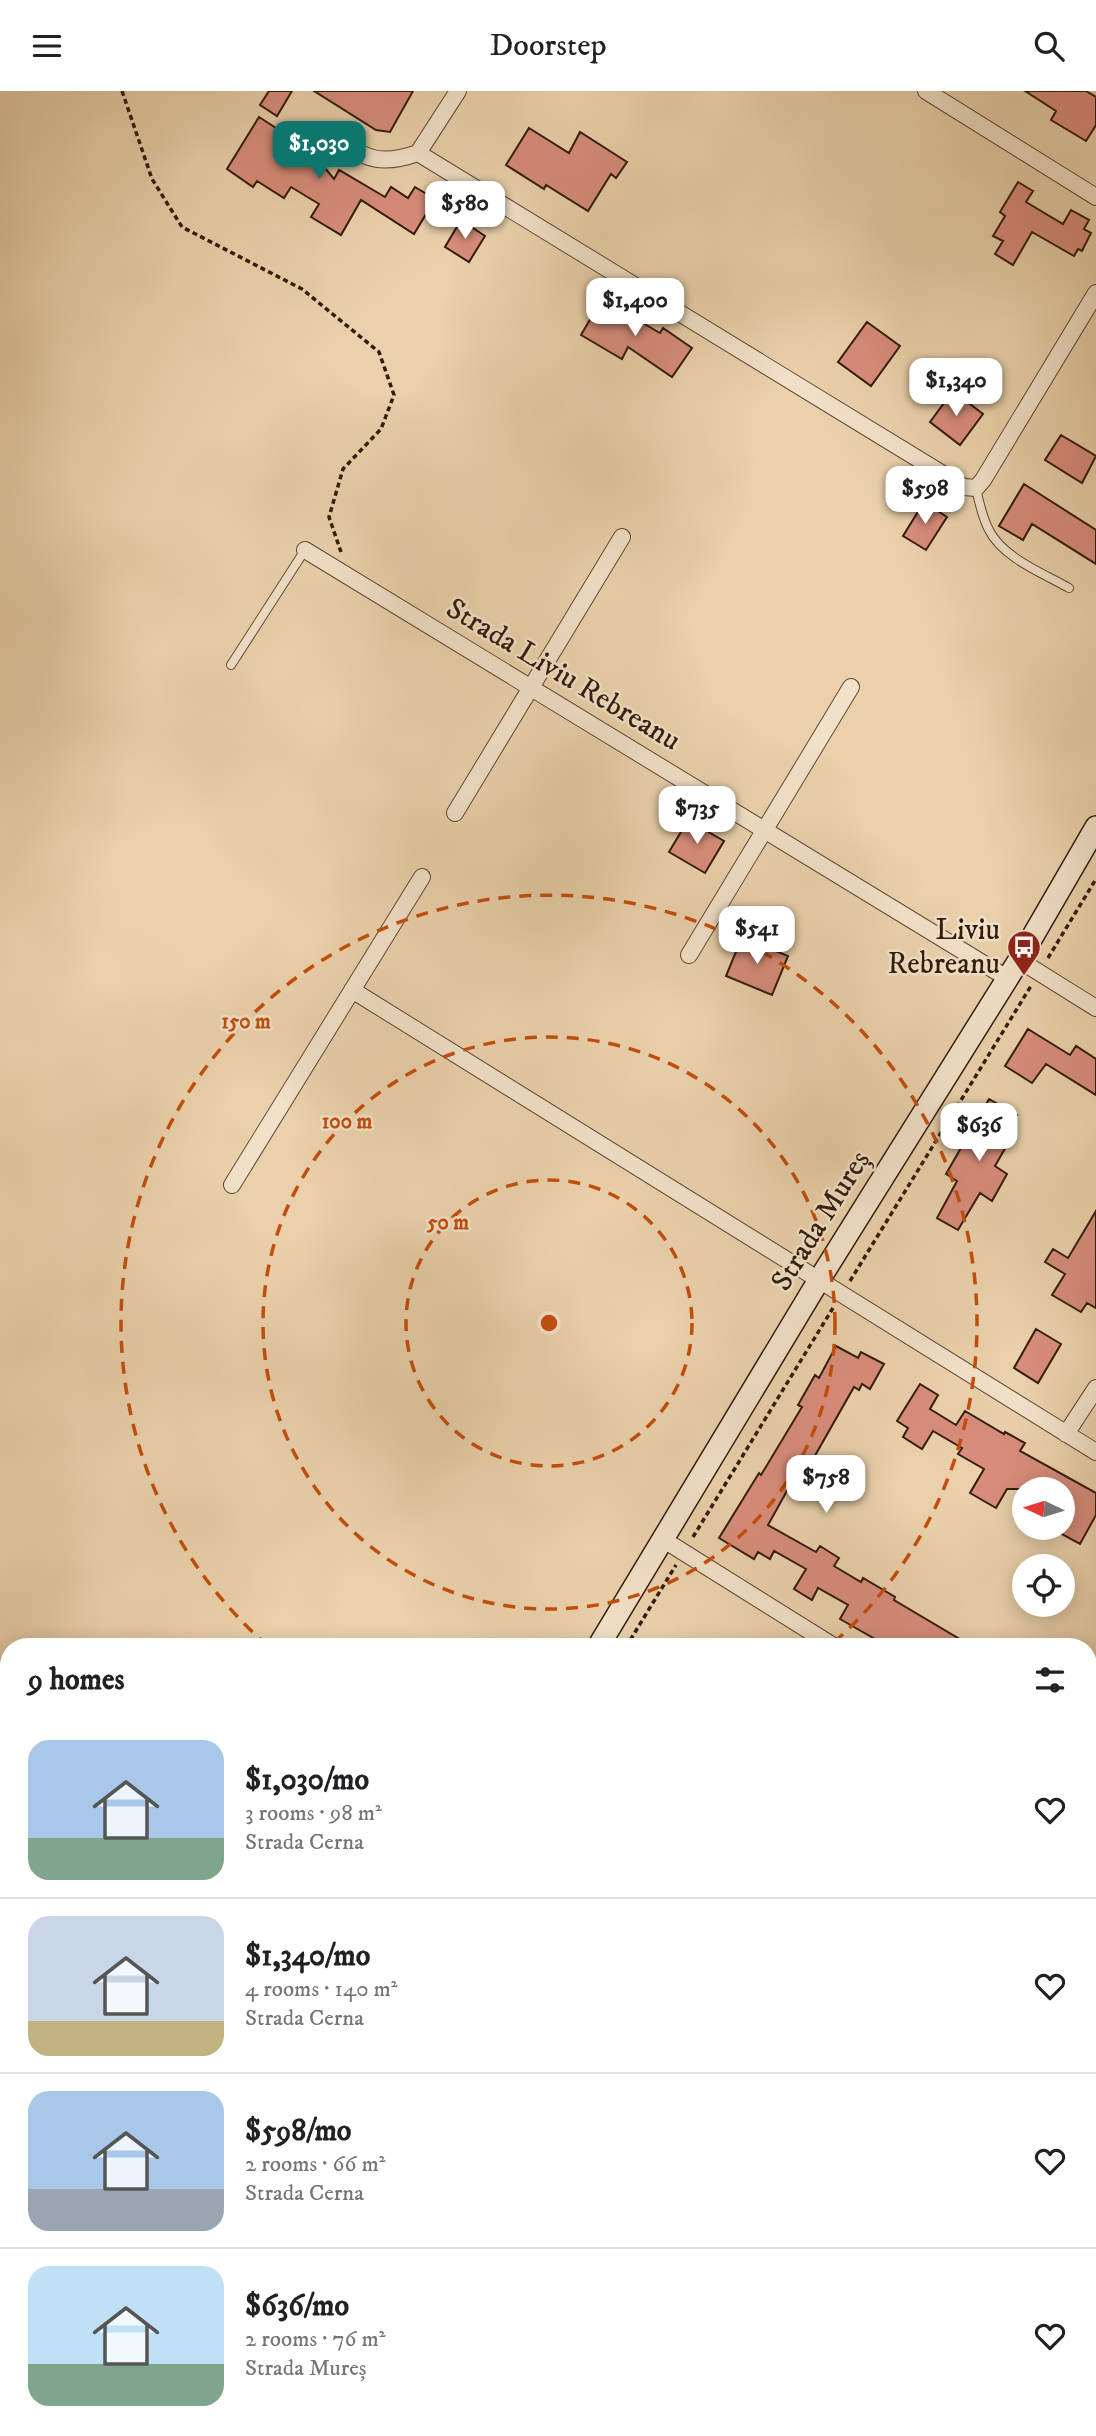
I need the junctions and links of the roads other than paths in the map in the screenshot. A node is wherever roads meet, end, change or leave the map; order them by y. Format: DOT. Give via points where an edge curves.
graph roads {
  1 [pos="458,91"];
  2 [pos="934,93"];
  3 [pos="329,135"];
  4 [pos="418,153"];
  5 [pos="1096,197"];
  6 [pos="1096,293"];
  7 [pos="976,488"];
  8 [pos="622,537"];
  9 [pos="305,550"];
  10 [pos="1069,588"];
  11 [pos="231,665"];
  12 [pos="851,687"];
  13 [pos="531,688"];
  14 [pos="455,813"];
  15 [pos="1096,827"];
  16 [pos="764,830"];
  17 [pos="422,877"];
  18 [pos="689,955"];
  19 [pos="1018,960"];
  20 [pos="1006,978"];
  21 [pos="352,990"];
  22 [pos="1096,1007"];
  23 [pos="232,1185"];
  24 [pos="819,1280"];
  25 [pos="1096,1388"];
  26 [pos="1066,1434"];
  27 [pos="1096,1452"];
  28 [pos="664,1541"];
  29 [pos="604,1638"];
  30 [pos="821,1638"];
  1 -- 4 [label="street"];
  2 -- 5 [label="street"];
  3 -- 4 [label="street" via="382,161"];
  4 -- 7 [label="street" via="964,487"];
  6 -- 7 [label="street"];
  7 -- 10 [label="lane" via="986,523 998,543"];
  8 -- 13 [label="street"];
  9 -- 11 [label="lane"];
  9 -- 13 [label="street, Strada Liviu Rebreanu"];
  12 -- 16 [label="street"];
  13 -- 14 [label="street"];
  13 -- 16 [label="street, Strada Liviu Rebreanu"];
  15 -- 19 [label="street, Strada Mureș"];
  16 -- 18 [label="street"];
  16 -- 20 [label="street, Strada Liviu Rebreanu"];
  17 -- 21 [label="street"];
  19 -- 20 [label="street, Strada Mureș"];
  19 -- 22 [label="street"];
  20 -- 24 [label="street, Strada Mureș"];
  21 -- 23 [label="street"];
  21 -- 24 [label="street"];
  24 -- 26 [label="street"];
  24 -- 28 [label="street, Strada Mureș"];
  25 -- 26 [label="street"];
  26 -- 27 [label="street"];
  28 -- 29 [label="street, Strada Mureș"];
  28 -- 30 [label="street"];
}
